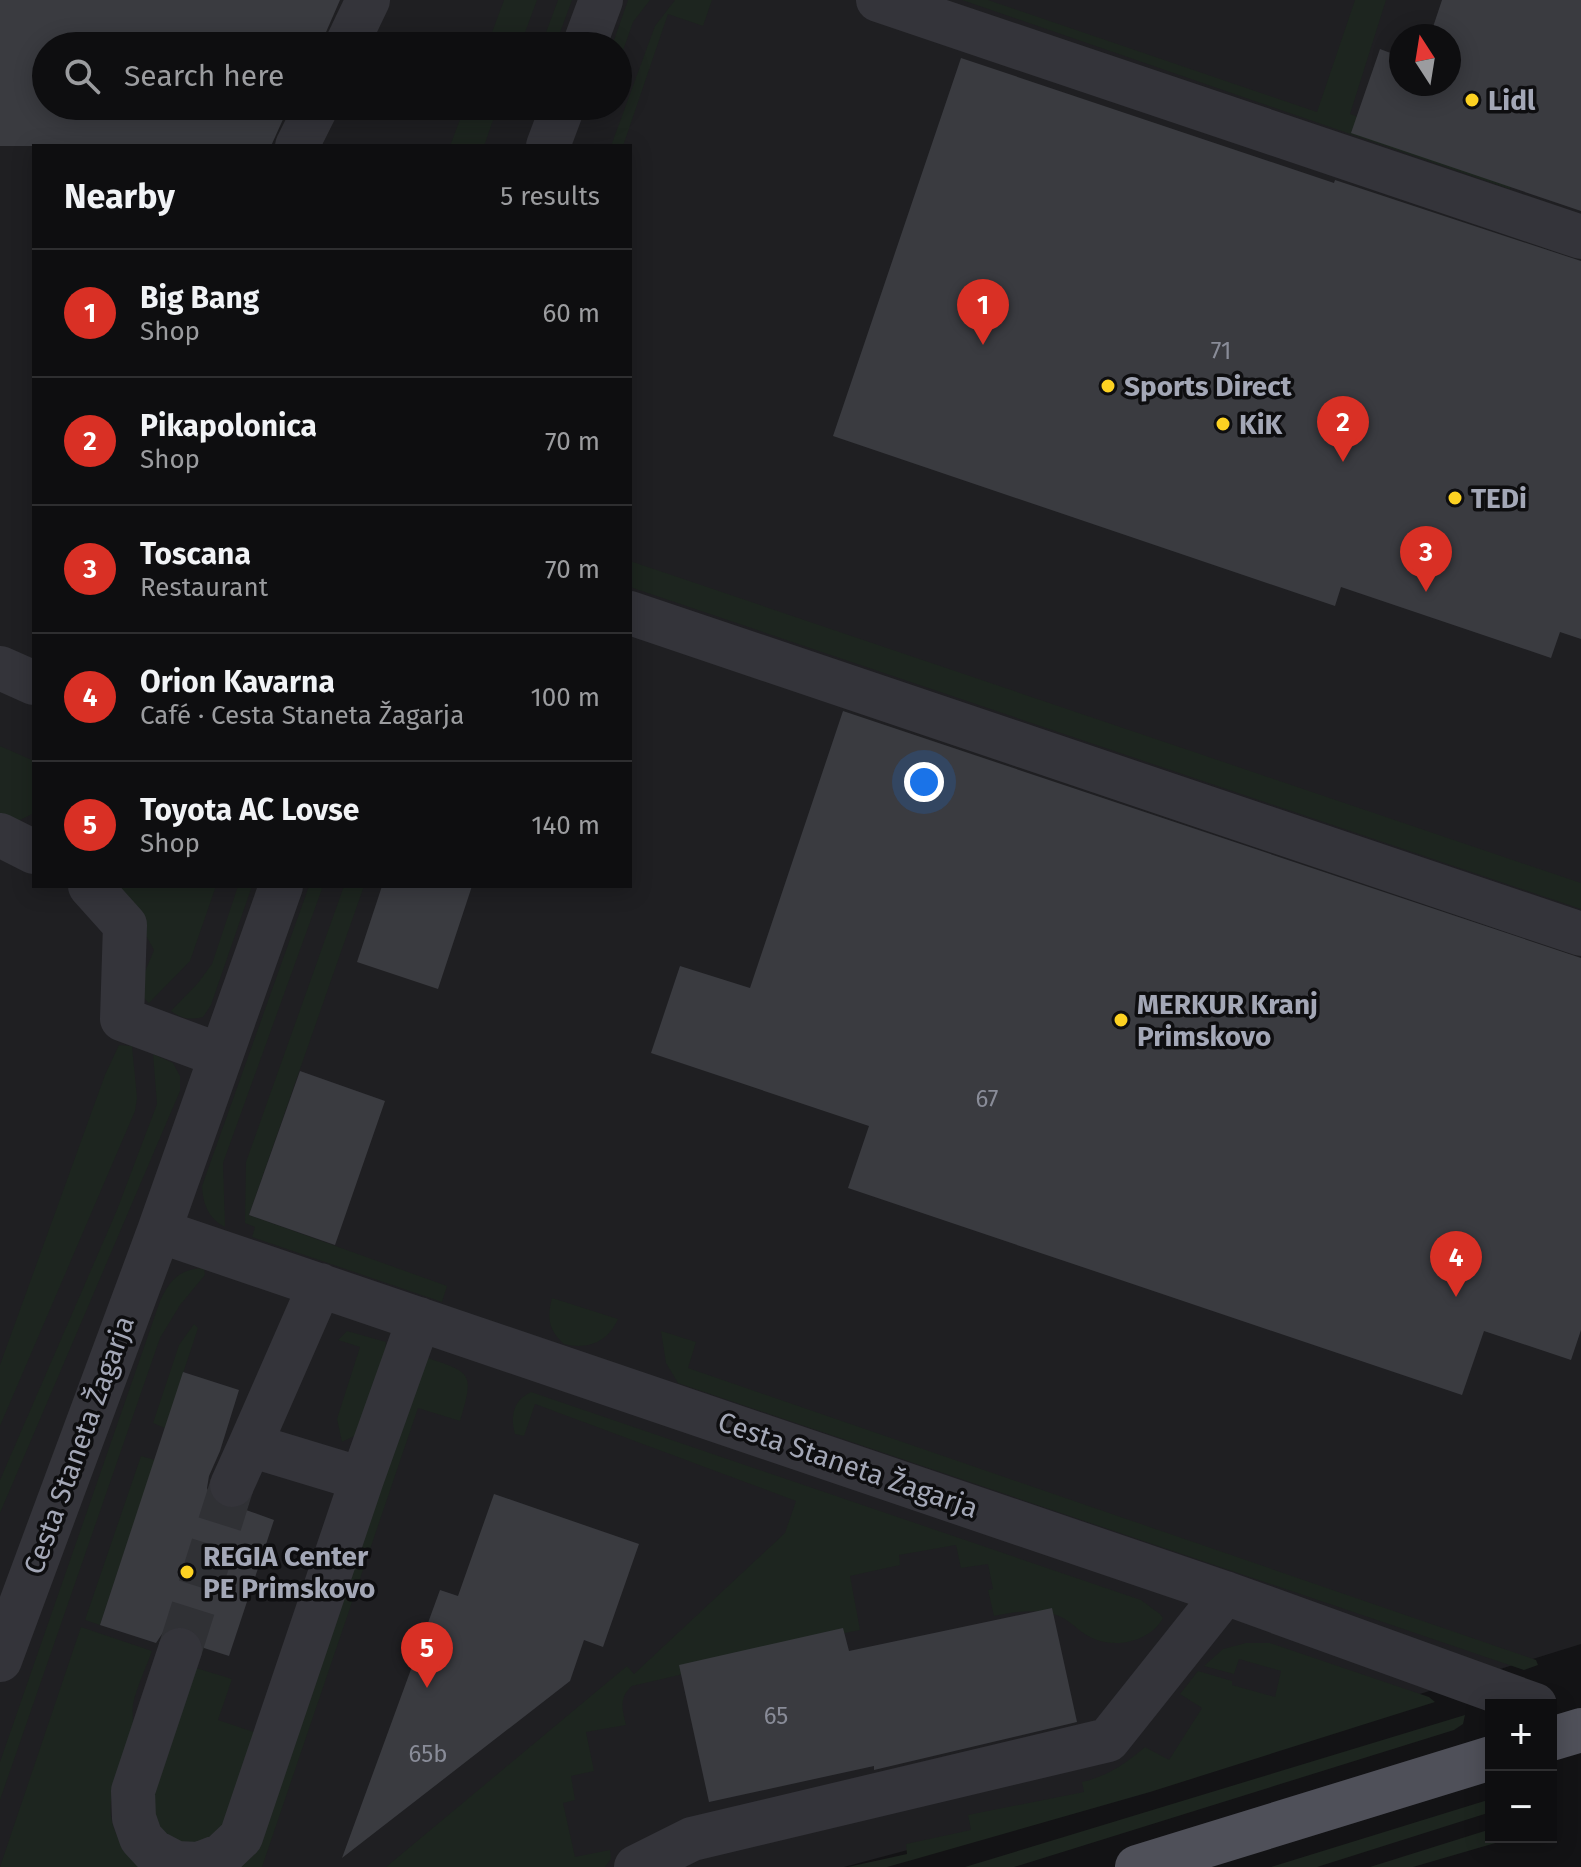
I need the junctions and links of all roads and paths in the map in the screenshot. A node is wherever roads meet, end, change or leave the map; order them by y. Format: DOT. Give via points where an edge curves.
graph roads {
  1 [pos="368,0"];
  2 [pos="601,0"];
  3 [pos="878,0"];
  4 [pos="353,32"];
  5 [pos="589,32"];
  6 [pos="310,120"];
  7 [pos="558,120"];
  8 [pos="298,144"];
  9 [pos="549,144"];
  10 [pos="1581,237"];
  11 [pos="632,614"];
  12 [pos="0,668"];
  13 [pos="32,682"];
  14 [pos="0,835"];
  15 [pos="32,851"];
  16 [pos="92,888"];
  17 [pos="280,888"];
  18 [pos="1581,934"];
  19 [pos="219,1055"];
  20 [pos="159,1231"];
  21 [pos="320,1285"];
  22 [pos="419,1319"];
  23 [pos="250,1445"];
  24 [pos="362,1479"];
  25 [pos="232,1485"];
  26 [pos="1225,1593"];
  27 [pos="180,1650"];
  28 [pos="0,1660"];
  29 [pos="1518,1699"];
  30 [pos="1557,1713"];
  31 [pos="1581,1721"];
  32 [pos="1581,1730"];
  33 [pos="1557,1737"];
  34 [pos="1485,1760"];
  35 [pos="636,1867"];
  36 [pos="1137,1867"];
  1 -- 4 [label="street"];
  2 -- 5 [label="street"];
  3 -- 10 [label="street"];
  6 -- 8 [label="street"];
  7 -- 9 [label="street"];
  11 -- 18 [label="street"];
  12 -- 13 [label="street"];
  14 -- 15 [label="street"];
  16 -- 19 [label="street" via="125,925 122,1019"];
  17 -- 19 [label="street, Cesta Staneta Žagarja"];
  19 -- 20 [label="street, Cesta Staneta Žagarja"];
  20 -- 21 [label="street, Cesta Staneta Žagarja"];
  20 -- 28 [label="street, Cesta Staneta Žagarja"];
  21 -- 22 [label="street, Cesta Staneta Žagarja"];
  21 -- 23 [label="street"];
  22 -- 24 [label="street"];
  22 -- 26 [label="street, Cesta Staneta Žagarja"];
  23 -- 24 [label="street"];
  23 -- 25 [label="street"];
  24 -- 27 [label="street" via="241,1837 222,1855 199,1864 176,1863 153,1851 134,1818 133,1791"];
  26 -- 29 [label="street, Cesta Staneta Žagarja"];
  26 -- 35 [label="street" via="1108,1740 692,1839"];
  30 -- 31 [label="street"];
  32 -- 33 [label="main road"];
  34 -- 36 [label="main road"];
}
